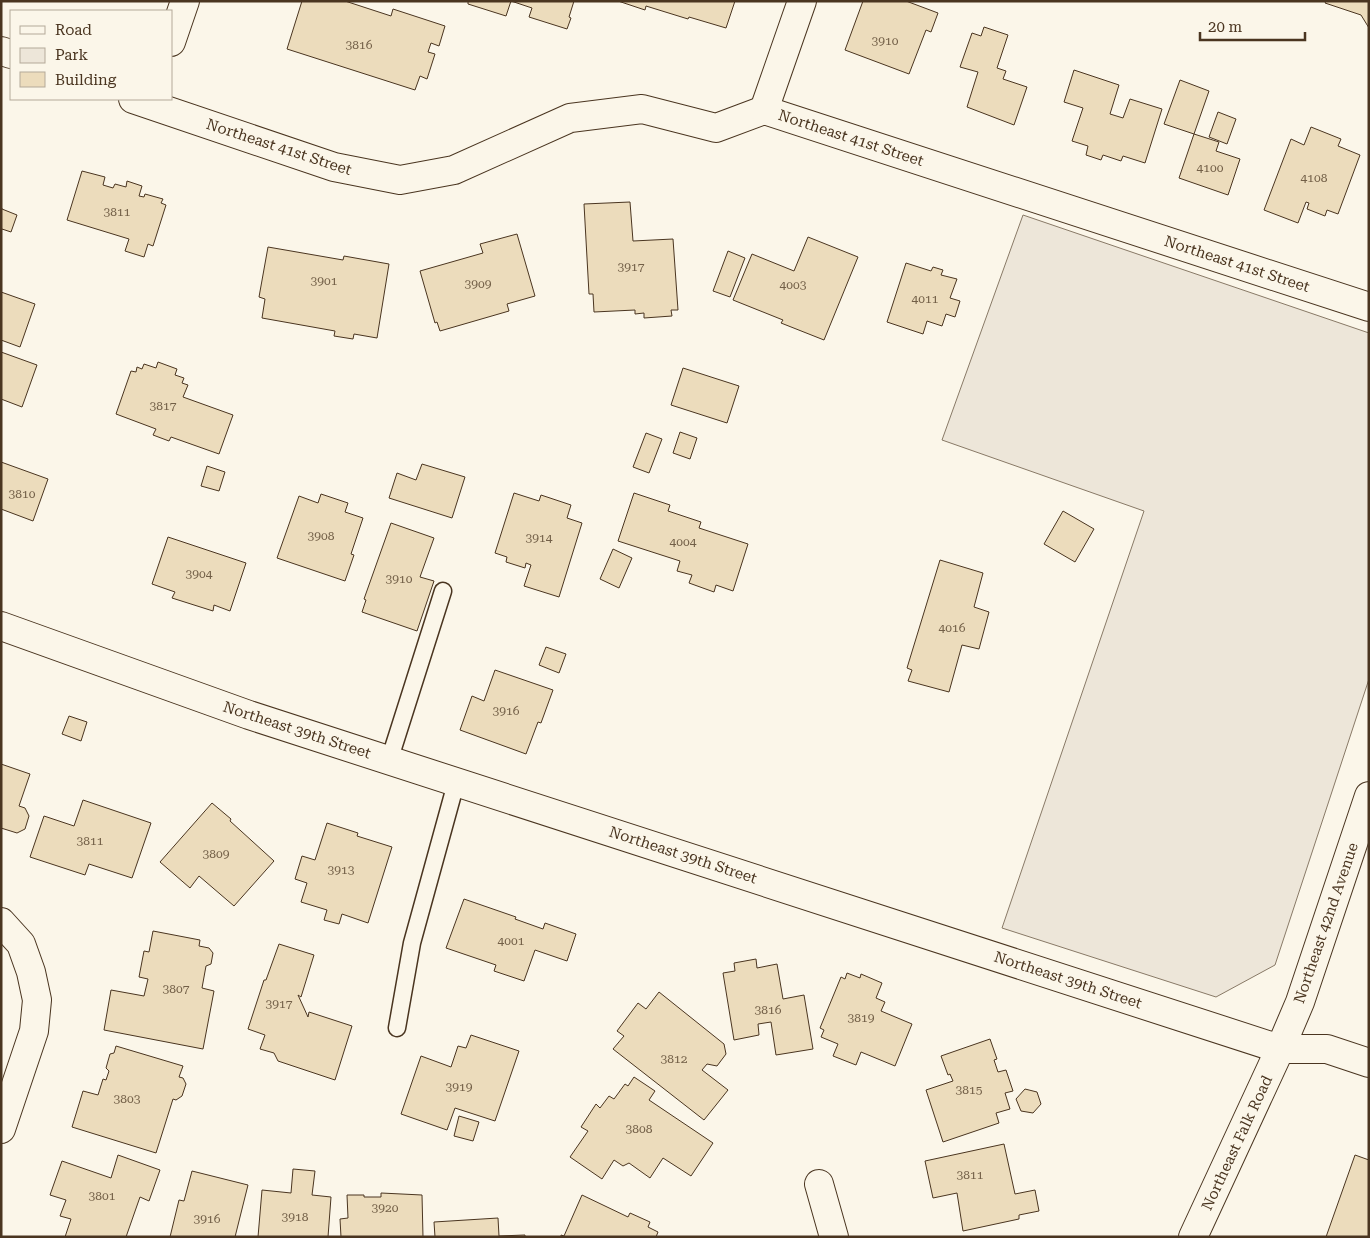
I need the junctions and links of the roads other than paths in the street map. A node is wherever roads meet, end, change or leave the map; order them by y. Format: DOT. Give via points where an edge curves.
graph roads {
  1 [pos="185,1"];
  2 [pos="802,1"];
  3 [pos="172,39"];
  4 [pos="145,101"];
  5 [pos="764,110"];
  6 [pos="1369,307"];
  7 [pos="443,591"];
  8 [pos="1,626"];
  9 [pos="389,761"];
  10 [pos="456,782"];
  11 [pos="1369,796"];
  12 [pos="1,922"];
  13 [pos="397,1028"];
  14 [pos="1280,1049"];
  15 [pos="1369,1063"];
  16 [pos="1,1129"];
  17 [pos="819,1184"];
  18 [pos="834,1237"];
  19 [pos="1193,1237"];
  1 -- 3 [label="street"];
  2 -- 5 [label="street"];
  4 -- 5 [label="street, Northeast 41st Street" via="334,167 400,180 454,170 570,118 642,109 716,128"];
  5 -- 6 [label="street, Northeast 41st Street"];
  7 -- 9 [label="lane"];
  8 -- 9 [label="street, Northeast 39th Street" via="249,715"];
  9 -- 10 [label="street, Northeast 39th Street"];
  10 -- 13 [label="lane" via="412,943"];
  10 -- 14 [label="street, Northeast 39th Street"];
  11 -- 14 [label="street, Northeast 42nd Avenue" via="1300,1002"];
  12 -- 16 [label="street" via="21,944 37,1000 34,1031"];
  14 -- 15 [label="street, Northeast 39th Street" via="1328,1049"];
  14 -- 19 [label="street, Northeast Falk Road"];
  17 -- 18 [label="street"];
}
